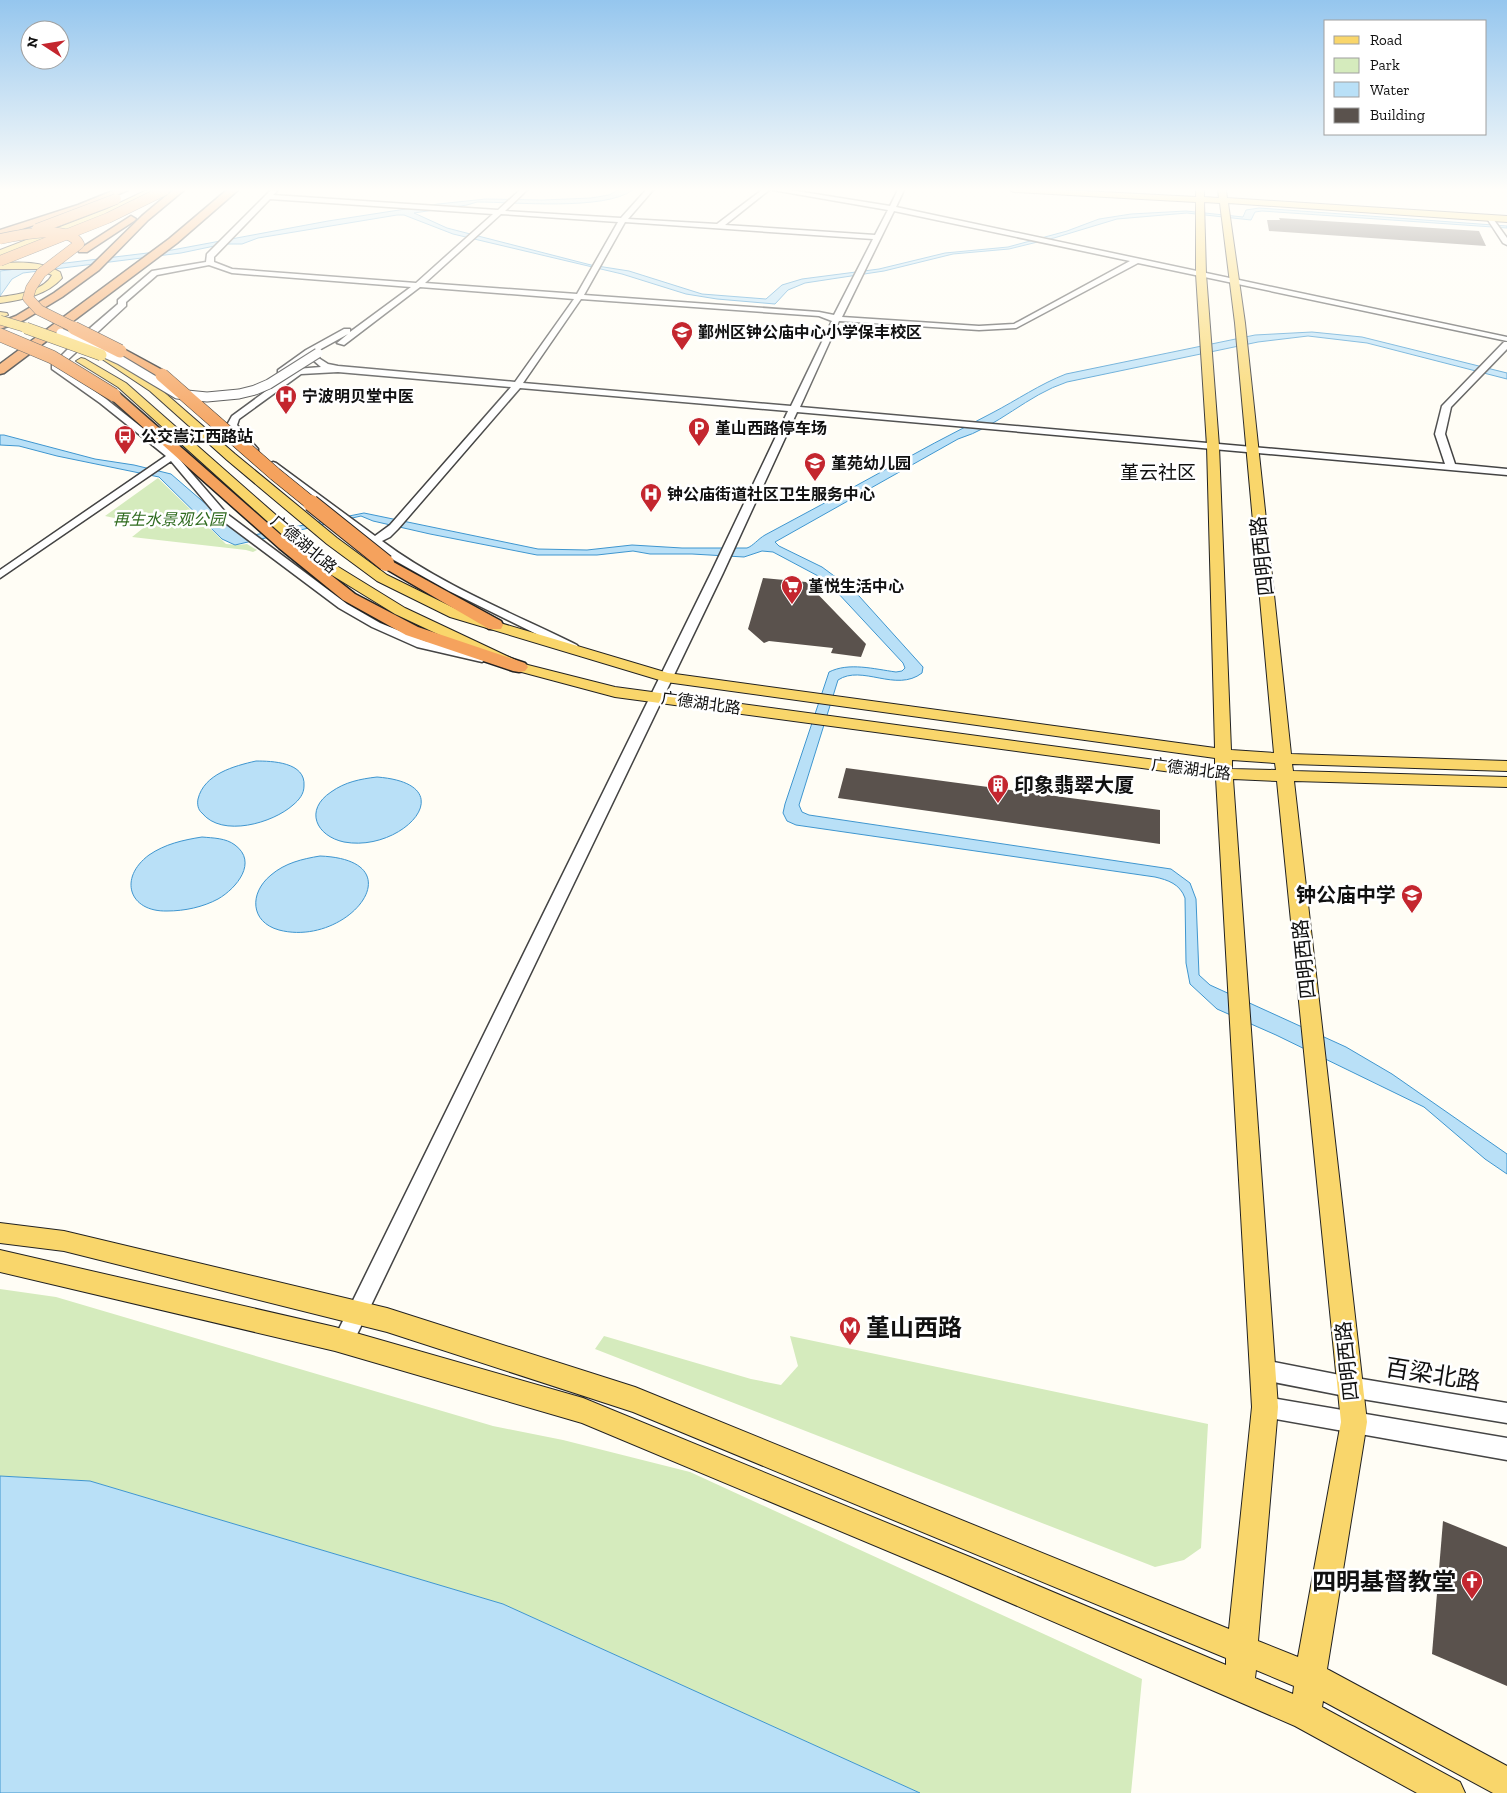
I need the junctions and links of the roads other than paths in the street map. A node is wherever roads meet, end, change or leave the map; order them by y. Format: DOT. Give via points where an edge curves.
graph roads {
  1 [pos="41,274"];
  2 [pos="51,274"];
  3 [pos="57,274"];
  4 [pos="87,274"];
  5 [pos="118,274"];
  6 [pos="130,274"];
  7 [pos="154,274"];
  8 [pos="267,274"];
  9 [pos="428,274"];
  10 [pos="429,274"];
  11 [pos="593,274"];
  12 [pos="858,274"];
  13 [pos="1113,274"];
  14 [pos="1201,274"];
  15 [pos="1232,274"];
  16 [pos="1233,280"];
  17 [pos="415,285"];
  18 [pos="579,297"];
  19 [pos="0,300"];
  20 [pos="0,315"];
  21 [pos="837,318"];
  22 [pos="0,320"];
  23 [pos="1240,323"];
  24 [pos="0,327"];
  25 [pos="347,331"];
  26 [pos="61,333"];
  27 [pos="80,333"];
  28 [pos="0,335"];
  29 [pos="1507,339"];
  30 [pos="1507,344"];
  31 [pos="1243,355"];
  32 [pos="317,356"];
  33 [pos="0,360"];
  34 [pos="338,369"];
  35 [pos="0,370"];
  36 [pos="301,370"];
  37 [pos="518,384"];
  38 [pos="795,408"];
  39 [pos="1213,446"];
  40 [pos="1252,450"];
  41 [pos="172,456"];
  42 [pos="1451,467"];
  43 [pos="1507,472"];
  44 [pos="374,540"];
  45 [pos="0,575"];
  46 [pos="495,625"];
  47 [pos="573,648"];
  48 [pos="519,667"];
  49 [pos="666,677"];
  50 [pos="657,697"];
  51 [pos="1223,754"];
  52 [pos="1507,766"];
  53 [pos="1284,768"];
  54 [pos="1224,774"];
  55 [pos="1507,782"];
  56 [pos="0,1233"];
  57 [pos="0,1261"];
  58 [pos="357,1312"];
  59 [pos="343,1342"];
  60 [pos="1263,1370"];
  61 [pos="1350,1387"];
  62 [pos="1265,1407"];
  63 [pos="1507,1413"];
  64 [pos="1354,1422"];
  65 [pos="1507,1449"];
  66 [pos="1244,1649"];
  67 [pos="1310,1677"];
  68 [pos="1239,1686"];
  69 [pos="1306,1714"];
  70 [pos="1507,1783"];
  71 [pos="1449,1793"];
  1 -- 27 [label="highway, bridge" via="33,283 28,298 39,310"];
  2 -- 27 [label="highway, bridge" via="42,296 47,307"];
  3 -- 19 [label="main road, bridge" via="57,278 49,286"];
  4 -- 24 [label="highway, bridge" via="50,300"];
  5 -- 33 [label="highway"];
  6 -- 35 [label="highway"];
  7 -- 27 [label="street" via="121,302 123,304"];
  8 -- 17 [label="street"];
  9 -- 17 [label="street"];
  10 -- 17 [label="street"];
  11 -- 18 [label="street"];
  12 -- 21 [label="street"];
  13 -- 21 [label="street" via="1016,326 979,328"];
  14 -- 16 [label="street"];
  14 -- 39 [label="main road"];
  15 -- 16 [label="main road, 四明西路"];
  16 -- 23 [label="main road, 四明西路"];
  16 -- 29 [label="street"];
  17 -- 18 [label="street"];
  17 -- 25 [label="street"];
  17 -- 32 [label="street"];
  18 -- 21 [label="street" via="596,303 812,319"];
  18 -- 37 [label="street"];
  20 -- 26 [label="main road"];
  21 -- 38 [label="street"];
  22 -- 46 [label="main road, 广德湖北路, bridge" via="52,336 114,362 154,389 332,541 382,578 455,614"];
  23 -- 31 [label="main road, 四明西路"];
  24 -- 48 [label="main road, 广德湖北路" via="81,361 122,385 322,563 400,611"];
  25 -- 27 [label="street" via="259,386 208,393 178,388"];
  25 -- 32 [label="street"];
  26 -- 32 [label="street, bridge" via="120,360 176,394 207,397 255,390"];
  27 -- 41 [label="street" via="55,367"];
  27 -- 46 [label="highway, bridge" via="98,338 162,375 275,474 386,563"];
  28 -- 48 [label="highway, bridge" via="52,357 114,394 284,545 349,597 412,631"];
  30 -- 42 [label="street" via="1447,406 1440,434"];
  31 -- 40 [label="main road, 四明西路"];
  32 -- 34 [label="street" via="325,366"];
  32 -- 36 [label="street"];
  34 -- 36 [label="street"];
  34 -- 37 [label="street"];
  36 -- 44 [label="street" via="243,410 232,426 258,454"];
  37 -- 38 [label="street"];
  37 -- 44 [label="street" via="394,527"];
  38 -- 39 [label="street"];
  38 -- 49 [label="street"];
  39 -- 40 [label="street"];
  39 -- 51 [label="main road"];
  40 -- 42 [label="street"];
  40 -- 53 [label="main road, 四明西路"];
  41 -- 45 [label="street"];
  41 -- 48 [label="street" via="222,516 343,606 376,625 421,644"];
  42 -- 43 [label="street"];
  44 -- 47 [label="street" via="398,558 453,589"];
  46 -- 47 [label="main road, 广德湖北路"];
  47 -- 49 [label="main road, 广德湖北路"];
  48 -- 50 [label="main road, 广德湖北路" via="615,692"];
  49 -- 50 [label="street"];
  49 -- 51 [label="main road, 广德湖北路"];
  50 -- 54 [label="main road, 广德湖北路"];
  50 -- 58 [label="street"];
  51 -- 53 [label="main road, 广德湖北路"];
  51 -- 54 [label="main road"];
  52 -- 53 [label="main road, 广德湖北路"];
  53 -- 54 [label="main road, 广德湖北路"];
  53 -- 55 [label="main road, 广德湖北路"];
  53 -- 61 [label="main road, 四明西路"];
  54 -- 60 [label="main road"];
  56 -- 58 [label="main road" via="64,1241"];
  57 -- 59 [label="main road"];
  58 -- 59 [label="street"];
  58 -- 66 [label="main road" via="635,1400"];
  59 -- 68 [label="main road" via="583,1411"];
  60 -- 61 [label="street, 百梁北路"];
  60 -- 62 [label="main road"];
  61 -- 63 [label="street, 百梁北路"];
  61 -- 64 [label="main road, 四明西路"];
  62 -- 64 [label="street"];
  62 -- 66 [label="main road"];
  64 -- 65 [label="street"];
  64 -- 67 [label="main road, 四明西路"];
  66 -- 67 [label="main road"];
  66 -- 68 [label="main road"];
  67 -- 69 [label="main road, 四明西路"];
  67 -- 70 [label="main road"];
  68 -- 69 [label="main road"];
  69 -- 71 [label="main road"];
}
